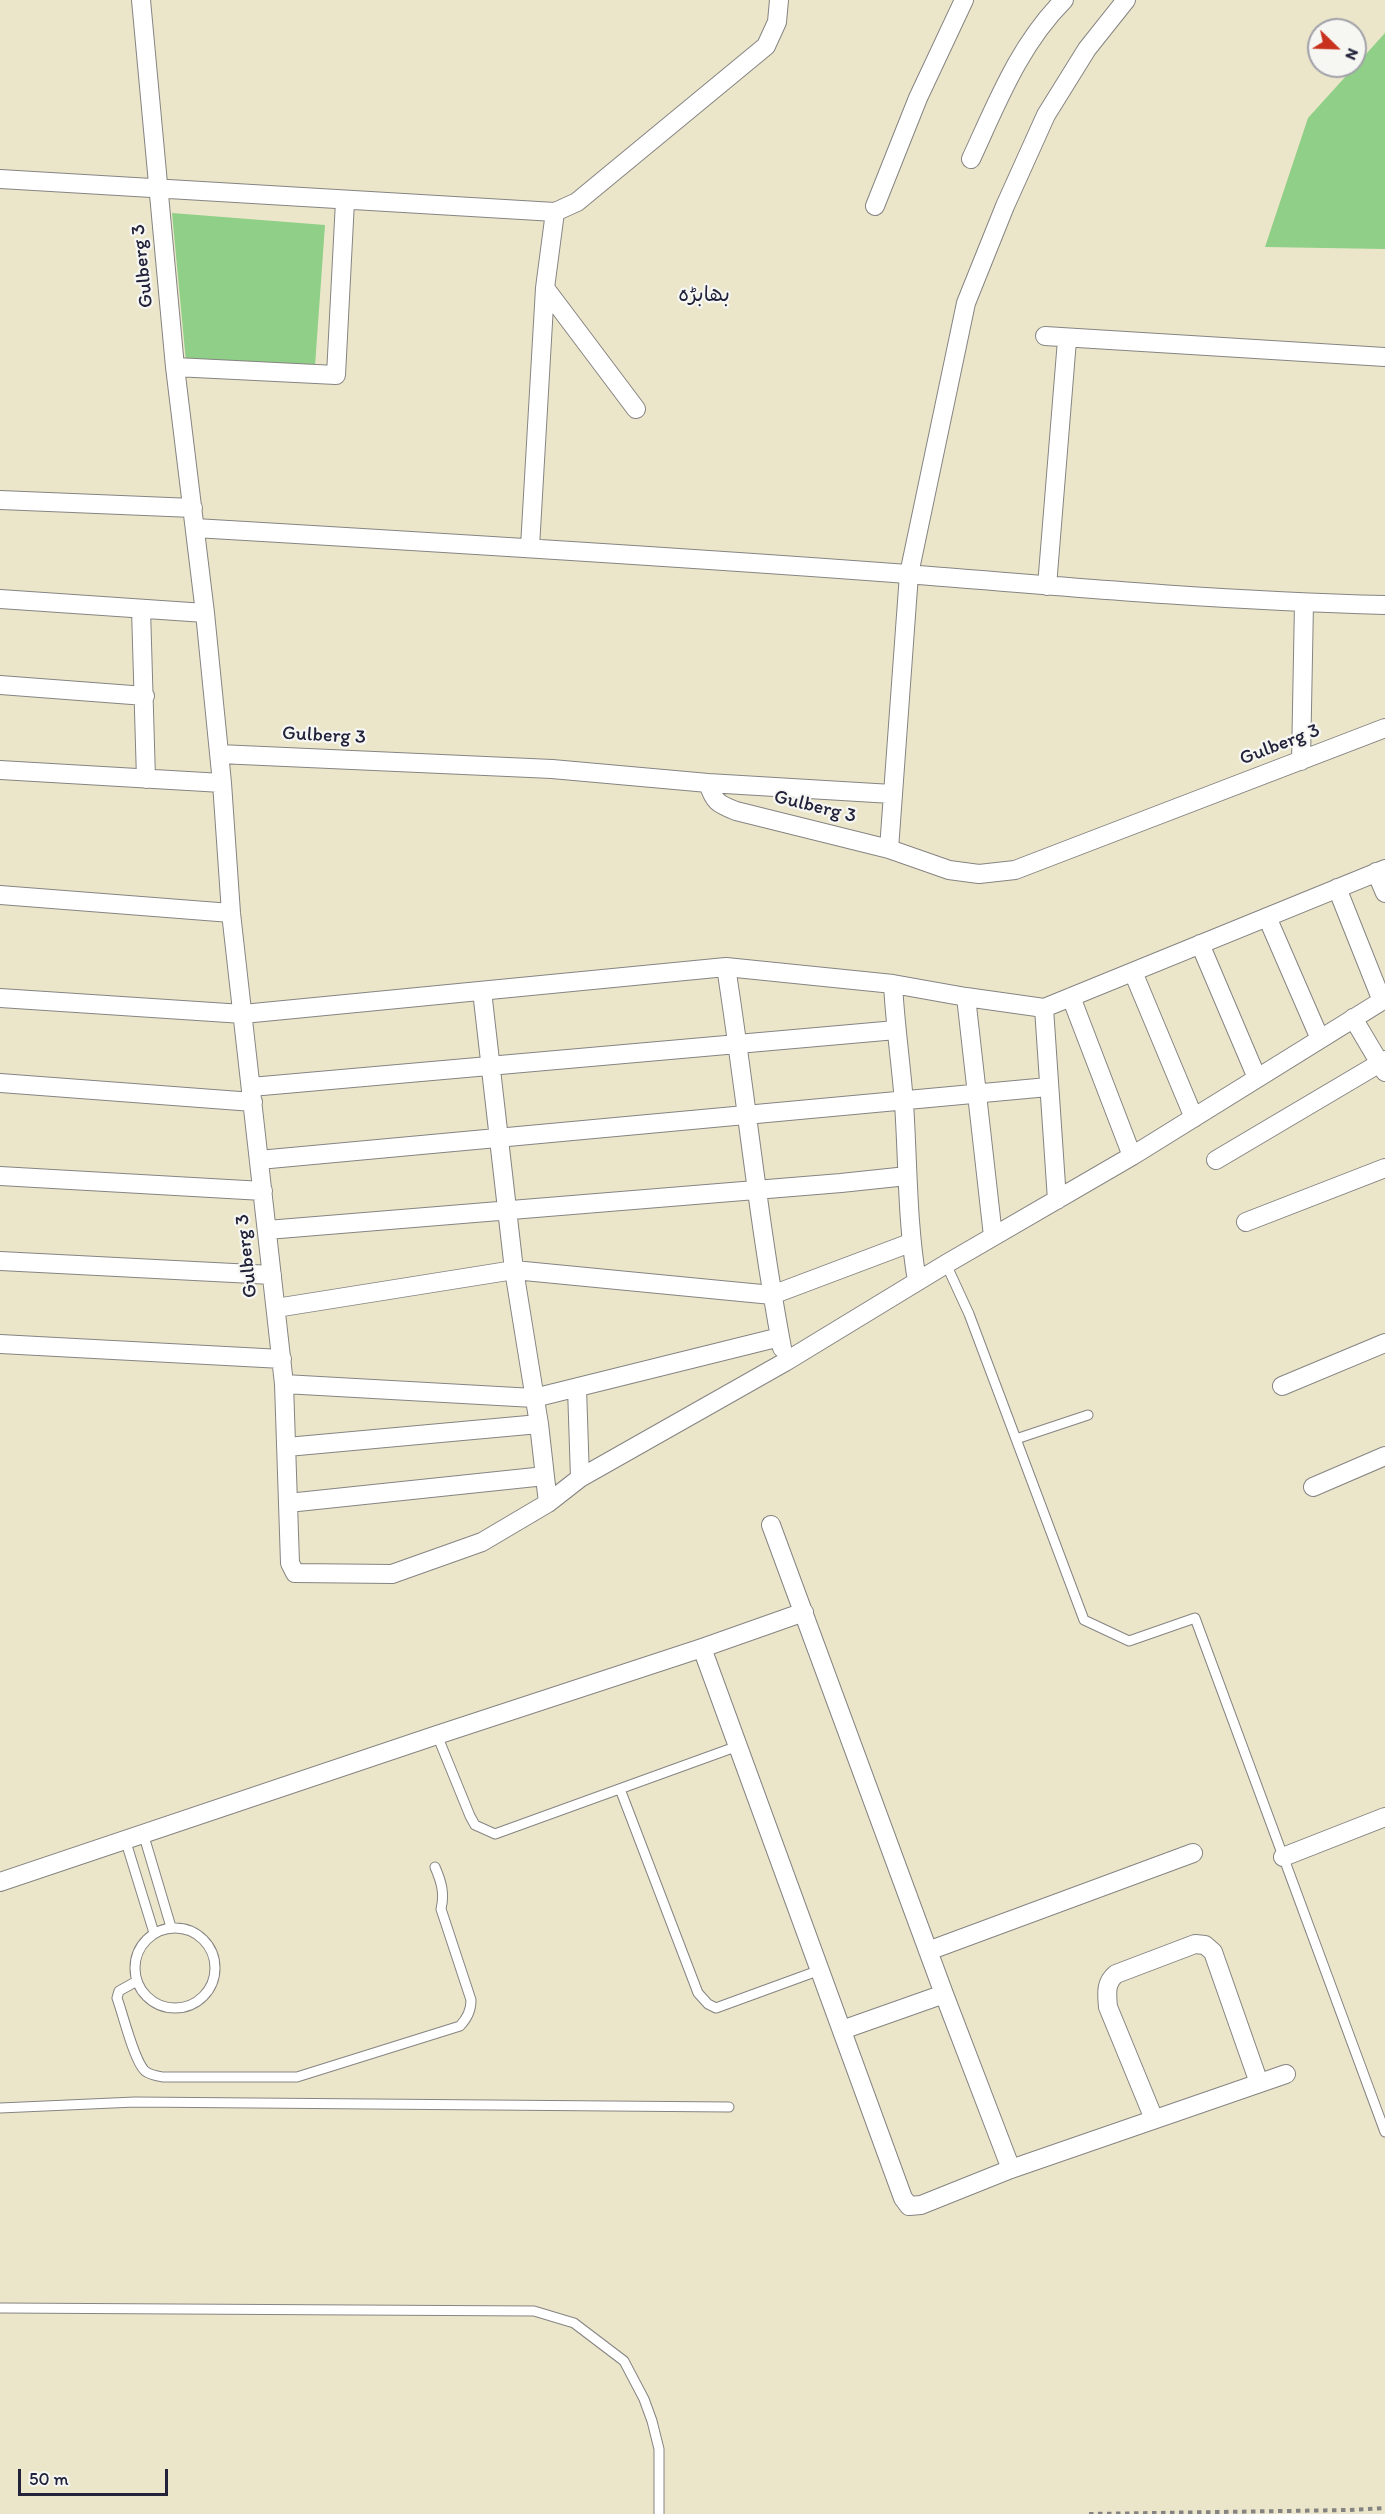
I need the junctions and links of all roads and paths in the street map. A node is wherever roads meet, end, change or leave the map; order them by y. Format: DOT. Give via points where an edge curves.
graph roads {
  1 [pos="141,0"];
  2 [pos="779,0"];
  3 [pos="964,0"];
  4 [pos="1064,0"];
  5 [pos="1126,0"];
  6 [pos="971,159"];
  7 [pos="0,179"];
  8 [pos="158,188"];
  9 [pos="345,201"];
  10 [pos="875,206"];
  11 [pos="555,212"];
  12 [pos="545,288"];
  13 [pos="1045,336"];
  14 [pos="1067,340"];
  15 [pos="1385,357"];
  16 [pos="175,368"];
  17 [pos="636,409"];
  18 [pos="0,500"];
  19 [pos="193,508"];
  20 [pos="195,528"];
  21 [pos="530,547"];
  22 [pos="909,574"];
  23 [pos="1047,586"];
  24 [pos="0,599"];
  25 [pos="1304,603"];
  26 [pos="1385,605"];
  27 [pos="141,609"];
  28 [pos="205,613"];
  29 [pos="0,685"];
  30 [pos="145,696"];
  31 [pos="1385,728"];
  32 [pos="219,754"];
  33 [pos="1301,761"];
  34 [pos="0,770"];
  35 [pos="146,779"];
  36 [pos="222,783"];
  37 [pos="708,783"];
  38 [pos="892,794"];
  39 [pos="889,849"];
  40 [pos="1381,870"];
  41 [pos="1337,888"];
  42 [pos="1385,893"];
  43 [pos="0,895"];
  44 [pos="231,913"];
  45 [pos="1267,917"];
  46 [pos="1200,944"];
  47 [pos="726,967"];
  48 [pos="1133,972"];
  49 [pos="893,984"];
  50 [pos="482,991"];
  51 [pos="966,997"];
  52 [pos="1071,997"];
  53 [pos="0,998"];
  54 [pos="1384,1000"];
  55 [pos="1044,1008"];
  56 [pos="243,1014"];
  57 [pos="1353,1018"];
  58 [pos="896,1030"];
  59 [pos="1320,1039"];
  60 [pos="738,1044"];
  61 [pos="1384,1065"];
  62 [pos="490,1066"];
  63 [pos="1257,1078"];
  64 [pos="0,1083"];
  65 [pos="1048,1087"];
  66 [pos="252,1094"];
  67 [pos="977,1094"];
  68 [pos="904,1101"];
  69 [pos="746,1115"];
  70 [pos="1194,1118"];
  71 [pos="499,1138"];
  72 [pos="1132,1156"];
  73 [pos="259,1160"];
  74 [pos="1216,1160"];
  75 [pos="1385,1168"];
  76 [pos="0,1176"];
  77 [pos="907,1176"];
  78 [pos="757,1189"];
  79 [pos="263,1191"];
  80 [pos="1057,1200"];
  81 [pos="507,1210"];
  82 [pos="1245,1222"];
  83 [pos="267,1230"];
  84 [pos="993,1236"];
  85 [pos="910,1243"];
  86 [pos="0,1261"];
  87 [pos="946,1264"];
  88 [pos="514,1270"];
  89 [pos="272,1275"];
  90 [pos="917,1281"];
  91 [pos="772,1295"];
  92 [pos="276,1308"];
  93 [pos="780,1337"];
  94 [pos="1385,1343"];
  95 [pos="0,1344"];
  96 [pos="282,1359"];
  97 [pos="785,1362"];
  98 [pos="284,1384"];
  99 [pos="1282,1386"];
  100 [pos="577,1388"];
  101 [pos="534,1398"];
  102 [pos="1088,1415"];
  103 [pos="539,1424"];
  104 [pos="1016,1439"];
  105 [pos="286,1447"];
  106 [pos="1385,1456"];
  107 [pos="545,1476"];
  108 [pos="580,1478"];
  109 [pos="1313,1487"];
  110 [pos="288,1503"];
  111 [pos="548,1503"];
  112 [pos="771,1525"];
  113 [pos="804,1612"];
  114 [pos="702,1648"];
  115 [pos="437,1735"];
  116 [pos="738,1746"];
  117 [pos="620,1789"];
  118 [pos="1385,1817"];
  119 [pos="143,1833"];
  120 [pos="125,1839"];
  121 [pos="1193,1853"];
  122 [pos="1283,1857"];
  123 [pos="435,1867"];
  124 [pos="0,1882"];
  125 [pos="171,1927"];
  126 [pos="154,1934"];
  127 [pos="928,1951"];
  128 [pos="820,1970"];
  129 [pos="137,1981"];
  130 [pos="944,1994"];
  131 [pos="842,2030"];
  132 [pos="1286,2074"];
  133 [pos="1259,2083"];
  134 [pos="729,2107"];
  135 [pos="0,2108"];
  136 [pos="1154,2119"];
  137 [pos="1385,2132"];
  138 [pos="1011,2169"];
  139 [pos="0,2308"];
  140 [pos="1385,2508"];
  141 [pos="659,2514"];
  142 [pos="1089,2514"];
  1 -- 8 [label="street, Gulberg 3"];
  2 -- 11 [label="street" via="777,22 766,46 577,201"];
  3 -- 10 [label="street" via="918,98"];
  4 -- 6 [label="street" via="1028,43"];
  5 -- 22 [label="street" via="1086,49 1046,115 966,303"];
  7 -- 8 [label="street"];
  8 -- 9 [label="street"];
  8 -- 16 [label="street, Gulberg 3"];
  9 -- 11 [label="street"];
  9 -- 16 [label="street" via="336,375"];
  11 -- 12 [label="street"];
  12 -- 17 [label="street"];
  12 -- 21 [label="street"];
  13 -- 14 [label="street"];
  14 -- 15 [label="street"];
  14 -- 23 [label="street"];
  16 -- 19 [label="street, Gulberg 3"];
  18 -- 19 [label="street"];
  19 -- 20 [label="street, Gulberg 3"];
  20 -- 21 [label="street"];
  20 -- 28 [label="street, Gulberg 3"];
  21 -- 22 [label="street"];
  22 -- 23 [label="street"];
  22 -- 38 [label="street"];
  23 -- 25 [label="street"];
  24 -- 27 [label="street"];
  25 -- 26 [label="street"];
  25 -- 33 [label="street"];
  27 -- 28 [label="street"];
  27 -- 30 [label="street"];
  28 -- 32 [label="street, Gulberg 3"];
  29 -- 30 [label="street"];
  30 -- 35 [label="street"];
  31 -- 33 [label="street, Gulberg 3"];
  32 -- 36 [label="street, Gulberg 3"];
  32 -- 37 [label="street, Gulberg 3" via="552,770"];
  33 -- 39 [label="street, Gulberg 3" via="1015,870 979,874 949,870"];
  34 -- 35 [label="street"];
  35 -- 36 [label="street"];
  36 -- 44 [label="street, Gulberg 3"];
  37 -- 38 [label="street"];
  37 -- 39 [label="street, Gulberg 3" via="712,798 722,806"];
  38 -- 39 [label="street"];
  40 -- 41 [label="street"];
  40 -- 42 [label="street"];
  41 -- 45 [label="street"];
  41 -- 54 [label="street"];
  43 -- 44 [label="street"];
  44 -- 56 [label="street, Gulberg 3"];
  45 -- 46 [label="street"];
  45 -- 59 [label="street"];
  46 -- 48 [label="street"];
  46 -- 63 [label="street"];
  47 -- 49 [label="street"];
  47 -- 50 [label="street"];
  47 -- 60 [label="street"];
  48 -- 52 [label="street"];
  48 -- 70 [label="street"];
  49 -- 51 [label="street"];
  49 -- 58 [label="street"];
  50 -- 56 [label="street"];
  50 -- 62 [label="street"];
  51 -- 55 [label="street"];
  51 -- 67 [label="street"];
  52 -- 55 [label="street"];
  52 -- 72 [label="street"];
  53 -- 56 [label="street"];
  54 -- 57 [label="street"];
  55 -- 65 [label="street"];
  56 -- 66 [label="street, Gulberg 3"];
  57 -- 59 [label="street"];
  57 -- 61 [label="street"];
  58 -- 60 [label="street"];
  58 -- 68 [label="street"];
  59 -- 63 [label="street"];
  60 -- 62 [label="street"];
  60 -- 69 [label="street"];
  61 -- 74 [label="street"];
  62 -- 66 [label="street"];
  62 -- 71 [label="street"];
  63 -- 70 [label="street"];
  64 -- 66 [label="street"];
  65 -- 67 [label="street"];
  65 -- 80 [label="street"];
  66 -- 73 [label="street, Gulberg 3"];
  67 -- 68 [label="street"];
  67 -- 84 [label="street"];
  68 -- 69 [label="street"];
  68 -- 77 [label="street"];
  69 -- 71 [label="street"];
  69 -- 78 [label="street"];
  70 -- 72 [label="street"];
  71 -- 73 [label="street"];
  71 -- 81 [label="street"];
  72 -- 80 [label="street"];
  73 -- 79 [label="street, Gulberg 3"];
  75 -- 82 [label="street"];
  76 -- 79 [label="street"];
  77 -- 78 [label="street"];
  77 -- 85 [label="street"];
  78 -- 81 [label="street"];
  78 -- 91 [label="street"];
  79 -- 83 [label="street, Gulberg 3"];
  80 -- 84 [label="street"];
  81 -- 83 [label="street"];
  81 -- 88 [label="street"];
  83 -- 89 [label="street, Gulberg 3"];
  84 -- 87 [label="street"];
  85 -- 90 [label="street"];
  85 -- 91 [label="street"];
  86 -- 89 [label="street"];
  87 -- 90 [label="street"];
  87 -- 104 [label="lane"];
  88 -- 91 [label="street"];
  88 -- 92 [label="street"];
  88 -- 101 [label="street"];
  89 -- 92 [label="street, Gulberg 3"];
  90 -- 97 [label="street"];
  91 -- 93 [label="street"];
  92 -- 96 [label="street, Gulberg 3"];
  93 -- 97 [label="street"];
  93 -- 100 [label="street"];
  94 -- 99 [label="street"];
  95 -- 96 [label="street"];
  96 -- 98 [label="street, Gulberg 3"];
  97 -- 108 [label="street"];
  98 -- 101 [label="street"];
  98 -- 105 [label="street, Gulberg 3"];
  100 -- 101 [label="street"];
  100 -- 108 [label="street"];
  101 -- 103 [label="street"];
  102 -- 104 [label="lane"];
  103 -- 105 [label="street"];
  103 -- 107 [label="street"];
  104 -- 122 [label="lane" via="1084,1620 1129,1641 1195,1618"];
  105 -- 110 [label="street, Gulberg 3"];
  106 -- 109 [label="street"];
  107 -- 110 [label="street"];
  107 -- 111 [label="street"];
  108 -- 111 [label="street"];
  110 -- 111 [label="street, Gulberg 3" via="290,1563 295,1573 392,1574 482,1542"];
  112 -- 113 [label="street"];
  113 -- 114 [label="street"];
  113 -- 127 [label="street"];
  114 -- 115 [label="street"];
  114 -- 116 [label="street"];
  115 -- 117 [label="lane" via="475,1825 495,1834"];
  115 -- 119 [label="street"];
  116 -- 117 [label="lane"];
  116 -- 128 [label="street"];
  117 -- 128 [label="lane" via="698,1993 708,2004 716,2008"];
  118 -- 122 [label="street"];
  119 -- 120 [label="street"];
  119 -- 125 [label="lane"];
  120 -- 124 [label="street"];
  120 -- 126 [label="lane"];
  121 -- 127 [label="street"];
  122 -- 137 [label="lane"];
  123 -- 129 [label="lane" via="444,1898 441,1909 471,2000 467,2018 460,2026 297,2077 163,2077 144,2070 117,1998 119,1991"];
  125 -- 126 [label="lane"];
  125 -- 129 [label="lane" via="193,1932 210,1947 215,1976 209,1990 192,2004 170,2008 156,2004"];
  126 -- 129 [label="lane" via="137,1954"];
  127 -- 130 [label="street"];
  128 -- 131 [label="street"];
  130 -- 131 [label="street"];
  130 -- 138 [label="street"];
  131 -- 138 [label="street" via="909,2206 921,2205"];
  132 -- 133 [label="street"];
  133 -- 136 [label="street"];
  133 -- 136 [label="street" via="1213,1952 1205,1945 1195,1944 1109,1980 1108,2007"];
  134 -- 135 [label="lane" via="135,2102"];
  136 -- 138 [label="street"];
  139 -- 141 [label="lane" via="534,2311 574,2323 624,2361 644,2399 659,2449"];
  140 -- 142 [label="path"];
}
